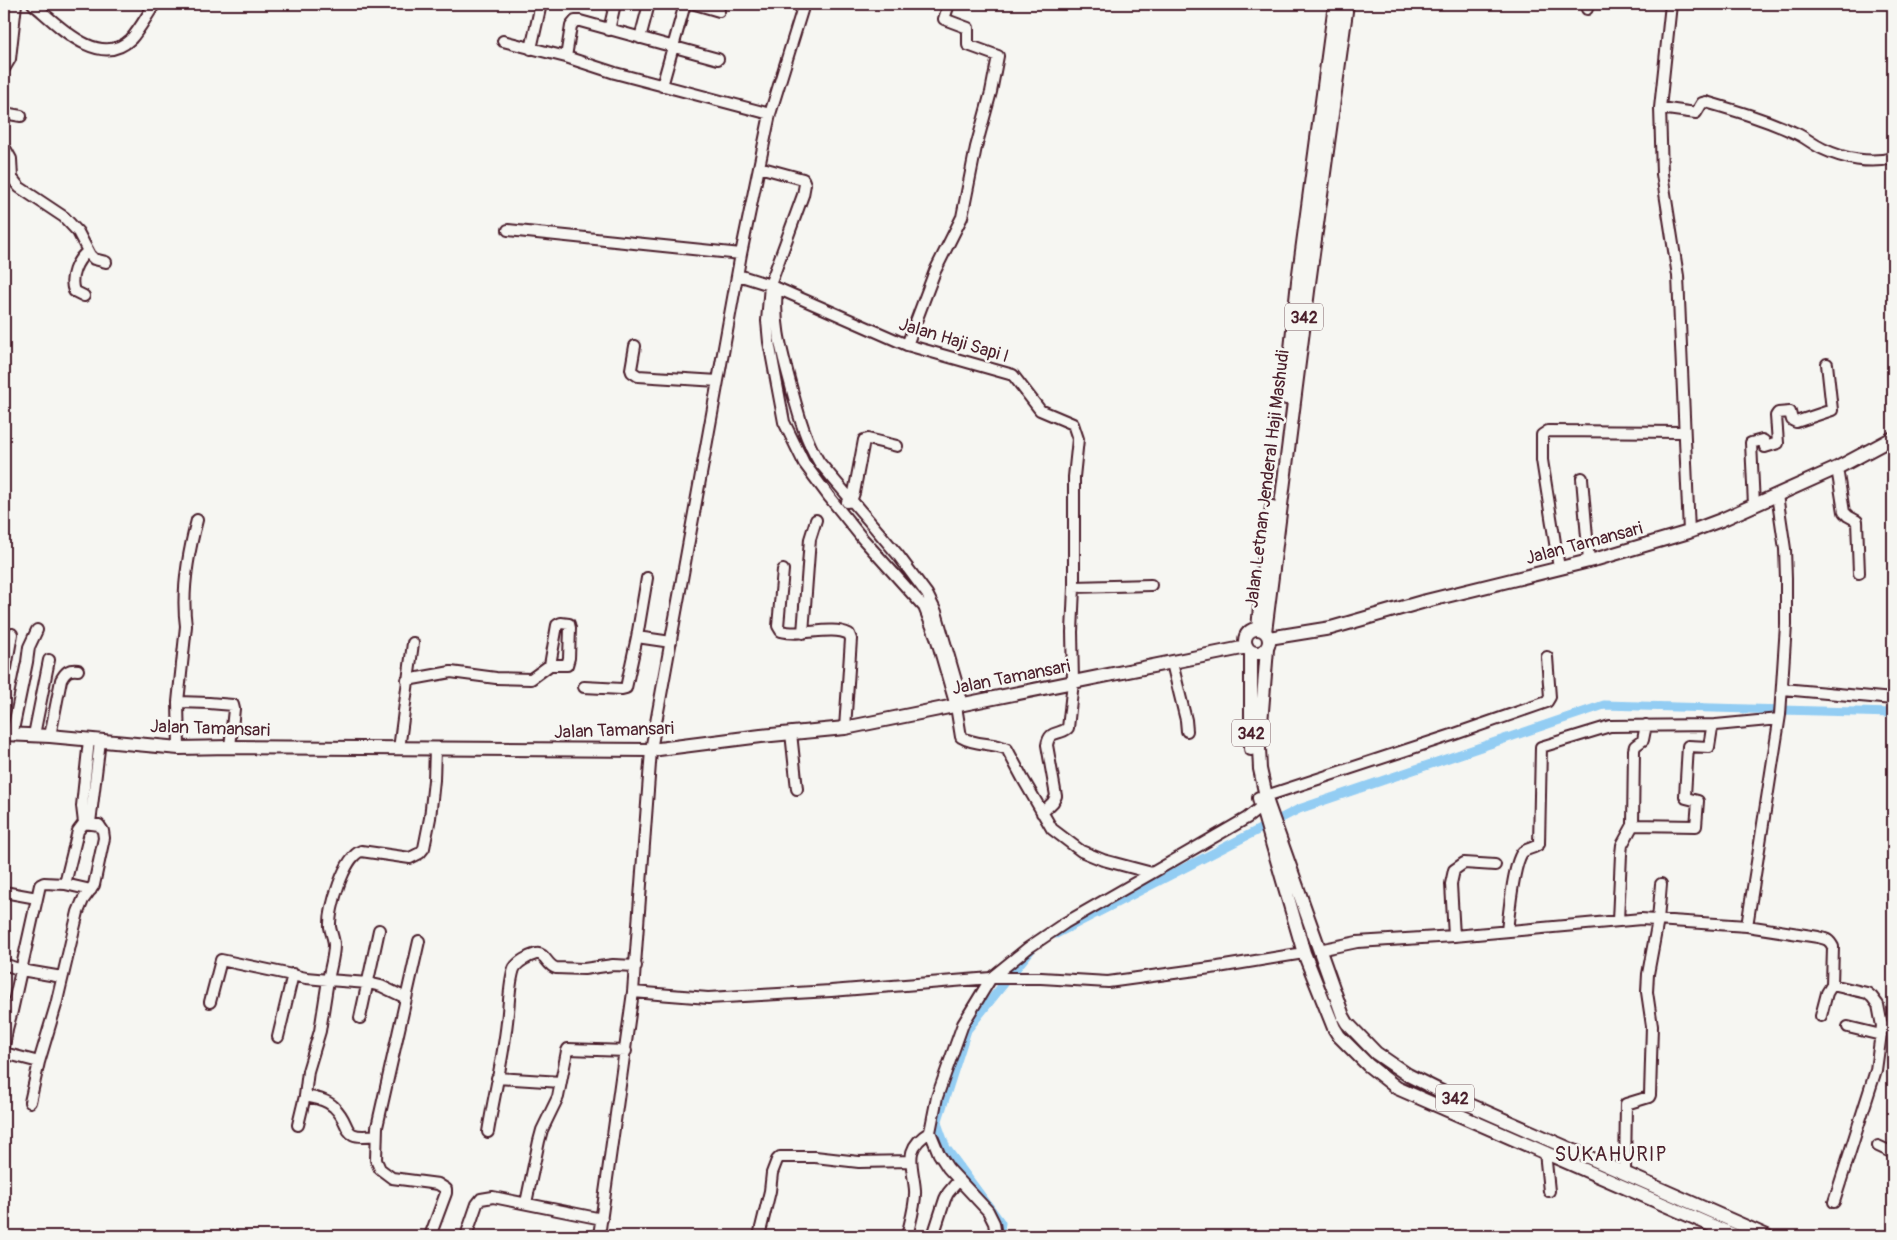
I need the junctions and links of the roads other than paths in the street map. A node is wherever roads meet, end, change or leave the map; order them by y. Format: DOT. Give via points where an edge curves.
graph roads {
  1 [pos="16,4"];
  2 [pos="33,4"];
  3 [pos="155,4"];
  4 [pos="541,4"];
  5 [pos="615,4"];
  6 [pos="650,4"];
  7 [pos="686,4"];
  8 [pos="695,4"];
  9 [pos="804,4"];
  10 [pos="950,4"];
  11 [pos="1335,4"];
  12 [pos="1347,4"];
  13 [pos="1671,4"];
  14 [pos="719,11"];
  15 [pos="609,30"];
  16 [pos="640,38"];
  17 [pos="503,40"];
  18 [pos="674,47"];
  19 [pos="531,49"];
  20 [pos="566,57"];
  21 [pos="718,59"];
  22 [pos="4,69"];
  23 [pos="662,86"];
  24 [pos="1660,108"];
  25 [pos="4,113"];
  26 [pos="770,114"];
  27 [pos="21,116"];
  28 [pos="4,149"];
  29 [pos="1893,158"];
  30 [pos="1320,160"];
  31 [pos="759,167"];
  32 [pos="4,183"];
  33 [pos="17,185"];
  34 [pos="508,230"];
  35 [pos="87,252"];
  36 [pos="741,254"];
  37 [pos="106,262"];
  38 [pos="738,275"];
  39 [pos="773,287"];
  40 [pos="84,296"];
  41 [pos="906,345"];
  42 [pos="635,346"];
  43 [pos="1827,364"];
  44 [pos="718,381"];
  45 [pos="1684,432"];
  46 [pos="1893,438"];
  47 [pos="897,446"];
  48 [pos="1837,468"];
  49 [pos="1582,478"];
  50 [pos="1777,494"];
  51 [pos="851,501"];
  52 [pos="836,504"];
  53 [pos="1754,505"];
  54 [pos="197,520"];
  55 [pos="816,520"];
  56 [pos="1689,532"];
  57 [pos="1589,561"];
  58 [pos="1559,568"];
  59 [pos="783,570"];
  60 [pos="1859,572"];
  61 [pos="647,578"];
  62 [pos="1151,584"];
  63 [pos="1074,587"];
  64 [pos="37,630"];
  65 [pos="803,633"];
  66 [pos="12,634"];
  67 [pos="637,637"];
  68 [pos="1265,637"];
  69 [pos="670,642"];
  70 [pos="413,643"];
  71 [pos="1249,649"];
  72 [pos="1547,657"];
  73 [pos="49,660"];
  74 [pos="1172,663"];
  75 [pos="550,665"];
  76 [pos="4,670"];
  77 [pos="78,670"];
  78 [pos="408,680"];
  79 [pos="1073,682"];
  80 [pos="584,687"];
  81 [pos="1783,689"];
  82 [pos="1893,699"];
  83 [pos="178,702"];
  84 [pos="960,705"];
  85 [pos="1780,717"];
  86 [pos="1646,725"];
  87 [pos="1716,725"];
  88 [pos="845,728"];
  89 [pos="1186,731"];
  90 [pos="791,732"];
  91 [pos="8,734"];
  92 [pos="34,735"];
  93 [pos="50,736"];
  94 [pos="94,740"];
  95 [pos="230,746"];
  96 [pos="179,748"];
  97 [pos="399,749"];
  98 [pos="435,749"];
  99 [pos="651,750"];
  100 [pos="797,789"];
  101 [pos="1264,805"];
  102 [pos="1042,813"];
  103 [pos="87,823"];
  104 [pos="1633,825"];
  105 [pos="1281,858"];
  106 [pos="1495,865"];
  107 [pos="1152,873"];
  108 [pos="65,884"];
  109 [pos="1661,884"];
  110 [pos="91,890"];
  111 [pos="4,892"];
  112 [pos="37,898"];
  113 [pos="1658,920"];
  114 [pos="1618,921"];
  115 [pos="1747,926"];
  116 [pos="379,930"];
  117 [pos="1507,931"];
  118 [pos="1454,936"];
  119 [pos="419,941"];
  120 [pos="1319,950"];
  121 [pos="1304,953"];
  122 [pos="4,964"];
  123 [pos="636,966"];
  124 [pos="21,970"];
  125 [pos="292,974"];
  126 [pos="62,977"];
  127 [pos="994,978"];
  128 [pos="328,980"];
  129 [pos="368,983"];
  130 [pos="1832,985"];
  131 [pos="633,992"];
  132 [pos="406,998"];
  133 [pos="210,1002"];
  134 [pos="1821,1016"];
  135 [pos="360,1018"];
  136 [pos="1350,1026"];
  137 [pos="1848,1027"];
  138 [pos="5,1028"];
  139 [pos="1881,1030"];
  140 [pos="1893,1030"];
  141 [pos="1339,1036"];
  142 [pos="278,1037"];
  143 [pos="4,1047"];
  144 [pos="626,1051"];
  145 [pos="4,1053"];
  146 [pos="39,1062"];
  147 [pos="497,1078"];
  148 [pos="561,1082"];
  149 [pos="305,1096"];
  150 [pos="30,1102"];
  151 [pos="1480,1109"];
  152 [pos="1474,1121"];
  153 [pos="298,1125"];
  154 [pos="488,1132"];
  155 [pos="930,1132"];
  156 [pos="376,1135"];
  157 [pos="1878,1146"];
  158 [pos="1545,1152"];
  159 [pos="1893,1153"];
  160 [pos="910,1161"];
  161 [pos="1625,1172"];
  162 [pos="958,1181"];
  163 [pos="1636,1185"];
  164 [pos="1549,1191"];
  165 [pos="1834,1202"];
  166 [pos="526,1203"];
  167 [pos="602,1220"];
  168 [pos="430,1236"];
  169 [pos="466,1236"];
  170 [pos="599,1236"];
  171 [pos="759,1236"];
  172 [pos="907,1236"];
  173 [pos="933,1236"];
  174 [pos="996,1236"];
  175 [pos="1736,1236"];
  176 [pos="1767,1236"];
  1 -- 22 [label="street" via="10,58"];
  2 -- 3 [label="street" via="72,36 99,49 120,47 131,38"];
  4 -- 19 [label="street"];
  5 -- 15 [label="street"];
  6 -- 16 [label="street"];
  7 -- 18 [label="street"];
  8 -- 14 [label="street"];
  9 -- 26 [label="street"];
  10 -- 41 [label="street" via="944,19 968,28 968,45 998,56 962,217"];
  11 -- 30 [label="main road, Jalan Letnan Jenderal Haji Mashudi / 342"];
  12 -- 30 [label="main road, Jalan Letnan Jenderal Haji Mashudi / 342"];
  13 -- 24 [label="street"];
  15 -- 16 [label="street"];
  15 -- 20 [label="street" via="575,22 571,26"];
  16 -- 18 [label="street"];
  17 -- 19 [label="street"];
  18 -- 21 [label="street"];
  18 -- 23 [label="street"];
  19 -- 20 [label="street"];
  20 -- 23 [label="street"];
  23 -- 26 [label="street"];
  24 -- 29 [label="street" via="1696,113 1706,102 1746,113 1796,133 1823,149 1851,158 1879,162"];
  24 -- 45 [label="street" via="1662,174 1678,276"];
  25 -- 27 [label="street"];
  26 -- 31 [label="street"];
  28 -- 33 [label="street" via="11,159 12,178"];
  30 -- 68 [label="main road, Jalan Letnan Jenderal Haji Mashudi / 342"];
  31 -- 36 [label="street"];
  31 -- 39 [label="street" via="803,179 805,184"];
  32 -- 33 [label="street"];
  33 -- 35 [label="street" via="64,217 78,232"];
  34 -- 36 [label="street"];
  35 -- 37 [label="street" via="94,259"];
  35 -- 40 [label="street" via="76,264 72,282 74,291"];
  36 -- 38 [label="street"];
  38 -- 39 [label="street, Jalan Haji Sapi I"];
  38 -- 44 [label="street"];
  39 -- 41 [label="street, Jalan Haji Sapi I"];
  39 -- 51 [label="street" via="779,340 804,434 819,462"];
  39 -- 52 [label="street" via="767,321 784,422 804,463"];
  41 -- 63 [label="street, Jalan Haji Sapi I" via="1013,375 1040,410 1073,424 1078,439 1074,477"];
  42 -- 44 [label="street" via="631,370 638,376"];
  43 -- 53 [label="street" via="1832,410 1796,422 1790,412 1778,413 1778,444 1765,447 1762,440 1751,443"];
  44 -- 69 [label="street"];
  45 -- 56 [label="street"];
  45 -- 58 [label="street" via="1548,431 1542,435 1542,460"];
  46 -- 48 [label="main road, Jalan Tamansari"];
  47 -- 51 [label="street" via="864,440"];
  48 -- 50 [label="main road, Jalan Tamansari"];
  48 -- 60 [label="street" via="1844,512 1857,521"];
  49 -- 57 [label="street"];
  50 -- 53 [label="main road, Jalan Tamansari"];
  50 -- 81 [label="street" via="1785,549"];
  51 -- 52 [label="street"];
  51 -- 84 [label="street" via="927,594 936,612"];
  52 -- 84 [label="street" via="924,607"];
  53 -- 56 [label="main road, Jalan Tamansari"];
  54 -- 83 [label="street" via="187,570 186,626"];
  55 -- 65 [label="street" via="810,539"];
  56 -- 57 [label="main road, Jalan Tamansari"];
  57 -- 58 [label="main road, Jalan Tamansari"];
  58 -- 68 [label="main road, Jalan Tamansari" via="1331,628"];
  59 -- 65 [label="street" via="778,626 789,634"];
  61 -- 67 [label="street"];
  62 -- 63 [label="street"];
  63 -- 79 [label="street, Jalan Haji Sapi I"];
  64 -- 91 [label="street" via="28,647"];
  65 -- 88 [label="street" via="849,634"];
  66 -- 76 [label="street"];
  67 -- 69 [label="street"];
  67 -- 80 [label="street" via="626,688"];
  68 -- 71 [label="main road, Jalan Tamansari" via="1259,654"];
  68 -- 71 [label="main road" via="1248,633 1245,642"];
  68 -- 101 [label="main road, Jalan Letnan Jenderal Haji Mashudi / 342" via="1258,759"];
  69 -- 99 [label="street"];
  70 -- 78 [label="street"];
  71 -- 74 [label="main road, Jalan Tamansari"];
  71 -- 101 [label="main road, Jalan Letnan Jenderal Haji Mashudi / 342" via="1254,777"];
  72 -- 101 [label="street" via="1550,697 1546,702"];
  73 -- 92 [label="street"];
  74 -- 79 [label="main road, Jalan Tamansari"];
  74 -- 89 [label="street"];
  75 -- 78 [label="street" via="531,679 451,672"];
  77 -- 93 [label="street" via="70,669 61,680"];
  78 -- 97 [label="street"];
  79 -- 84 [label="main road, Jalan Tamansari"];
  79 -- 102 [label="street, Jalan Haji Sapi I" via="1068,728 1049,738 1056,796"];
  81 -- 82 [label="street"];
  81 -- 85 [label="street"];
  83 -- 95 [label="street" via="233,705"];
  83 -- 96 [label="street"];
  84 -- 88 [label="main road, Jalan Tamansari"];
  84 -- 102 [label="street" via="961,737 969,742 1007,749"];
  85 -- 87 [label="street"];
  85 -- 115 [label="street"];
  86 -- 87 [label="street"];
  86 -- 104 [label="street" via="1643,740 1634,750"];
  86 -- 117 [label="street" via="1602,727 1541,747 1539,844 1521,856"];
  87 -- 104 [label="street" via="1712,728 1709,747 1688,748 1685,796 1698,801 1696,826"];
  88 -- 90 [label="main road, Jalan Tamansari"];
  90 -- 99 [label="main road, Jalan Tamansari"];
  90 -- 100 [label="street"];
  91 -- 92 [label="main road, Jalan Tamansari"];
  92 -- 93 [label="main road, Jalan Tamansari"];
  93 -- 94 [label="main road, Jalan Tamansari"];
  94 -- 96 [label="main road, Jalan Tamansari"];
  94 -- 103 [label="street" via="82,806"];
  95 -- 96 [label="main road, Jalan Tamansari"];
  95 -- 97 [label="main road, Jalan Tamansari"];
  97 -- 98 [label="main road, Jalan Tamansari"];
  98 -- 99 [label="main road, Jalan Tamansari"];
  98 -- 128 [label="street" via="424,848 410,858 361,851 352,856 332,908 330,927 334,944"];
  99 -- 123 [label="street"];
  101 -- 105 [label="main road, Jalan Letnan Jenderal Haji Mashudi / 342"];
  101 -- 107 [label="street"];
  102 -- 107 [label="street" via="1052,829 1080,850 1102,860"];
  103 -- 108 [label="street" via="78,831"];
  103 -- 110 [label="street" via="98,825 104,838"];
  104 -- 114 [label="street" via="1622,844"];
  105 -- 120 [label="main road, Jalan Letnan Jenderal Haji Mashudi / 342"];
  105 -- 121 [label="main road, Jalan Letnan Jenderal Haji Mashudi / 342"];
  106 -- 118 [label="street" via="1468,863 1454,870 1451,884"];
  107 -- 127 [label="street" via="1065,923 1028,948"];
  108 -- 110 [label="street"];
  108 -- 112 [label="street" via="42,883"];
  109 -- 113 [label="street"];
  110 -- 126 [label="street" via="78,912"];
  111 -- 112 [label="street"];
  112 -- 124 [label="street"];
  113 -- 114 [label="street"];
  113 -- 115 [label="street"];
  113 -- 161 [label="street" via="1648,974 1652,1026 1650,1095 1626,1104"];
  114 -- 117 [label="street"];
  115 -- 130 [label="street" via="1827,939 1833,947"];
  116 -- 129 [label="street"];
  117 -- 118 [label="street"];
  118 -- 120 [label="street" via="1358,942"];
  119 -- 132 [label="street"];
  120 -- 136 [label="main road, Jalan Letnan Jenderal Haji Mashudi / 342" via="1343,1016"];
  121 -- 127 [label="street" via="1108,982"];
  121 -- 141 [label="main road, Jalan Letnan Jenderal Haji Mashudi / 342"];
  122 -- 124 [label="street"];
  123 -- 131 [label="street"];
  123 -- 147 [label="street" via="556,968 539,954 522,961 514,969"];
  124 -- 126 [label="street"];
  124 -- 138 [label="street"];
  125 -- 128 [label="street"];
  125 -- 133 [label="street" via="221,960"];
  125 -- 142 [label="street"];
  126 -- 146 [label="street"];
  127 -- 131 [label="street" via="708,998"];
  127 -- 155 [label="street" via="963,1024 937,1097"];
  128 -- 129 [label="street"];
  128 -- 149 [label="street"];
  129 -- 132 [label="street"];
  129 -- 135 [label="street"];
  130 -- 134 [label="street"];
  130 -- 139 [label="street" via="1872,997 1878,1005"];
  131 -- 144 [label="street"];
  132 -- 156 [label="street"];
  136 -- 141 [label="main road"];
  136 -- 151 [label="main road, Jalan Letnan Jenderal Haji Mashudi / 342" via="1376,1053 1408,1075"];
  137 -- 139 [label="street"];
  138 -- 143 [label="street"];
  139 -- 140 [label="street"];
  139 -- 165 [label="street" via="1876,1070"];
  141 -- 152 [label="main road, Jalan Letnan Jenderal Haji Mashudi / 342" via="1397,1088"];
  144 -- 148 [label="street" via="568,1049"];
  144 -- 167 [label="street"];
  145 -- 146 [label="street"];
  146 -- 150 [label="street"];
  147 -- 148 [label="street"];
  147 -- 154 [label="street"];
  148 -- 166 [label="street" via="558,1097 542,1130"];
  149 -- 153 [label="street"];
  149 -- 156 [label="street" via="333,1105 352,1134 359,1137"];
  151 -- 152 [label="main road"];
  151 -- 161 [label="main road, Jalan Letnan Jenderal Haji Mashudi / 342"];
  152 -- 158 [label="main road, Jalan Letnan Jenderal Haji Mashudi / 342"];
  155 -- 160 [label="street" via="917,1142"];
  155 -- 162 [label="street" via="939,1154"];
  156 -- 168 [label="street" via="376,1160 380,1169 392,1178 438,1184 446,1189"];
  157 -- 159 [label="street"];
  158 -- 163 [label="main road, Jalan Letnan Jenderal Haji Mashudi / 342"];
  158 -- 164 [label="street"];
  160 -- 171 [label="street" via="859,1162 780,1157 772,1173"];
  160 -- 172 [label="street" via="915,1191"];
  161 -- 163 [label="main road, Jalan Letnan Jenderal Haji Mashudi / 342"];
  162 -- 173 [label="street" via="945,1199"];
  162 -- 174 [label="street" via="988,1211"];
  163 -- 175 [label="main road, Jalan Letnan Jenderal Haji Mashudi / 342"];
  163 -- 176 [label="main road, Jalan Letnan Jenderal Haji Mashudi / 342"];
  166 -- 167 [label="street"];
  166 -- 169 [label="street" via="493,1196 481,1199"];
  167 -- 170 [label="street"];
}
